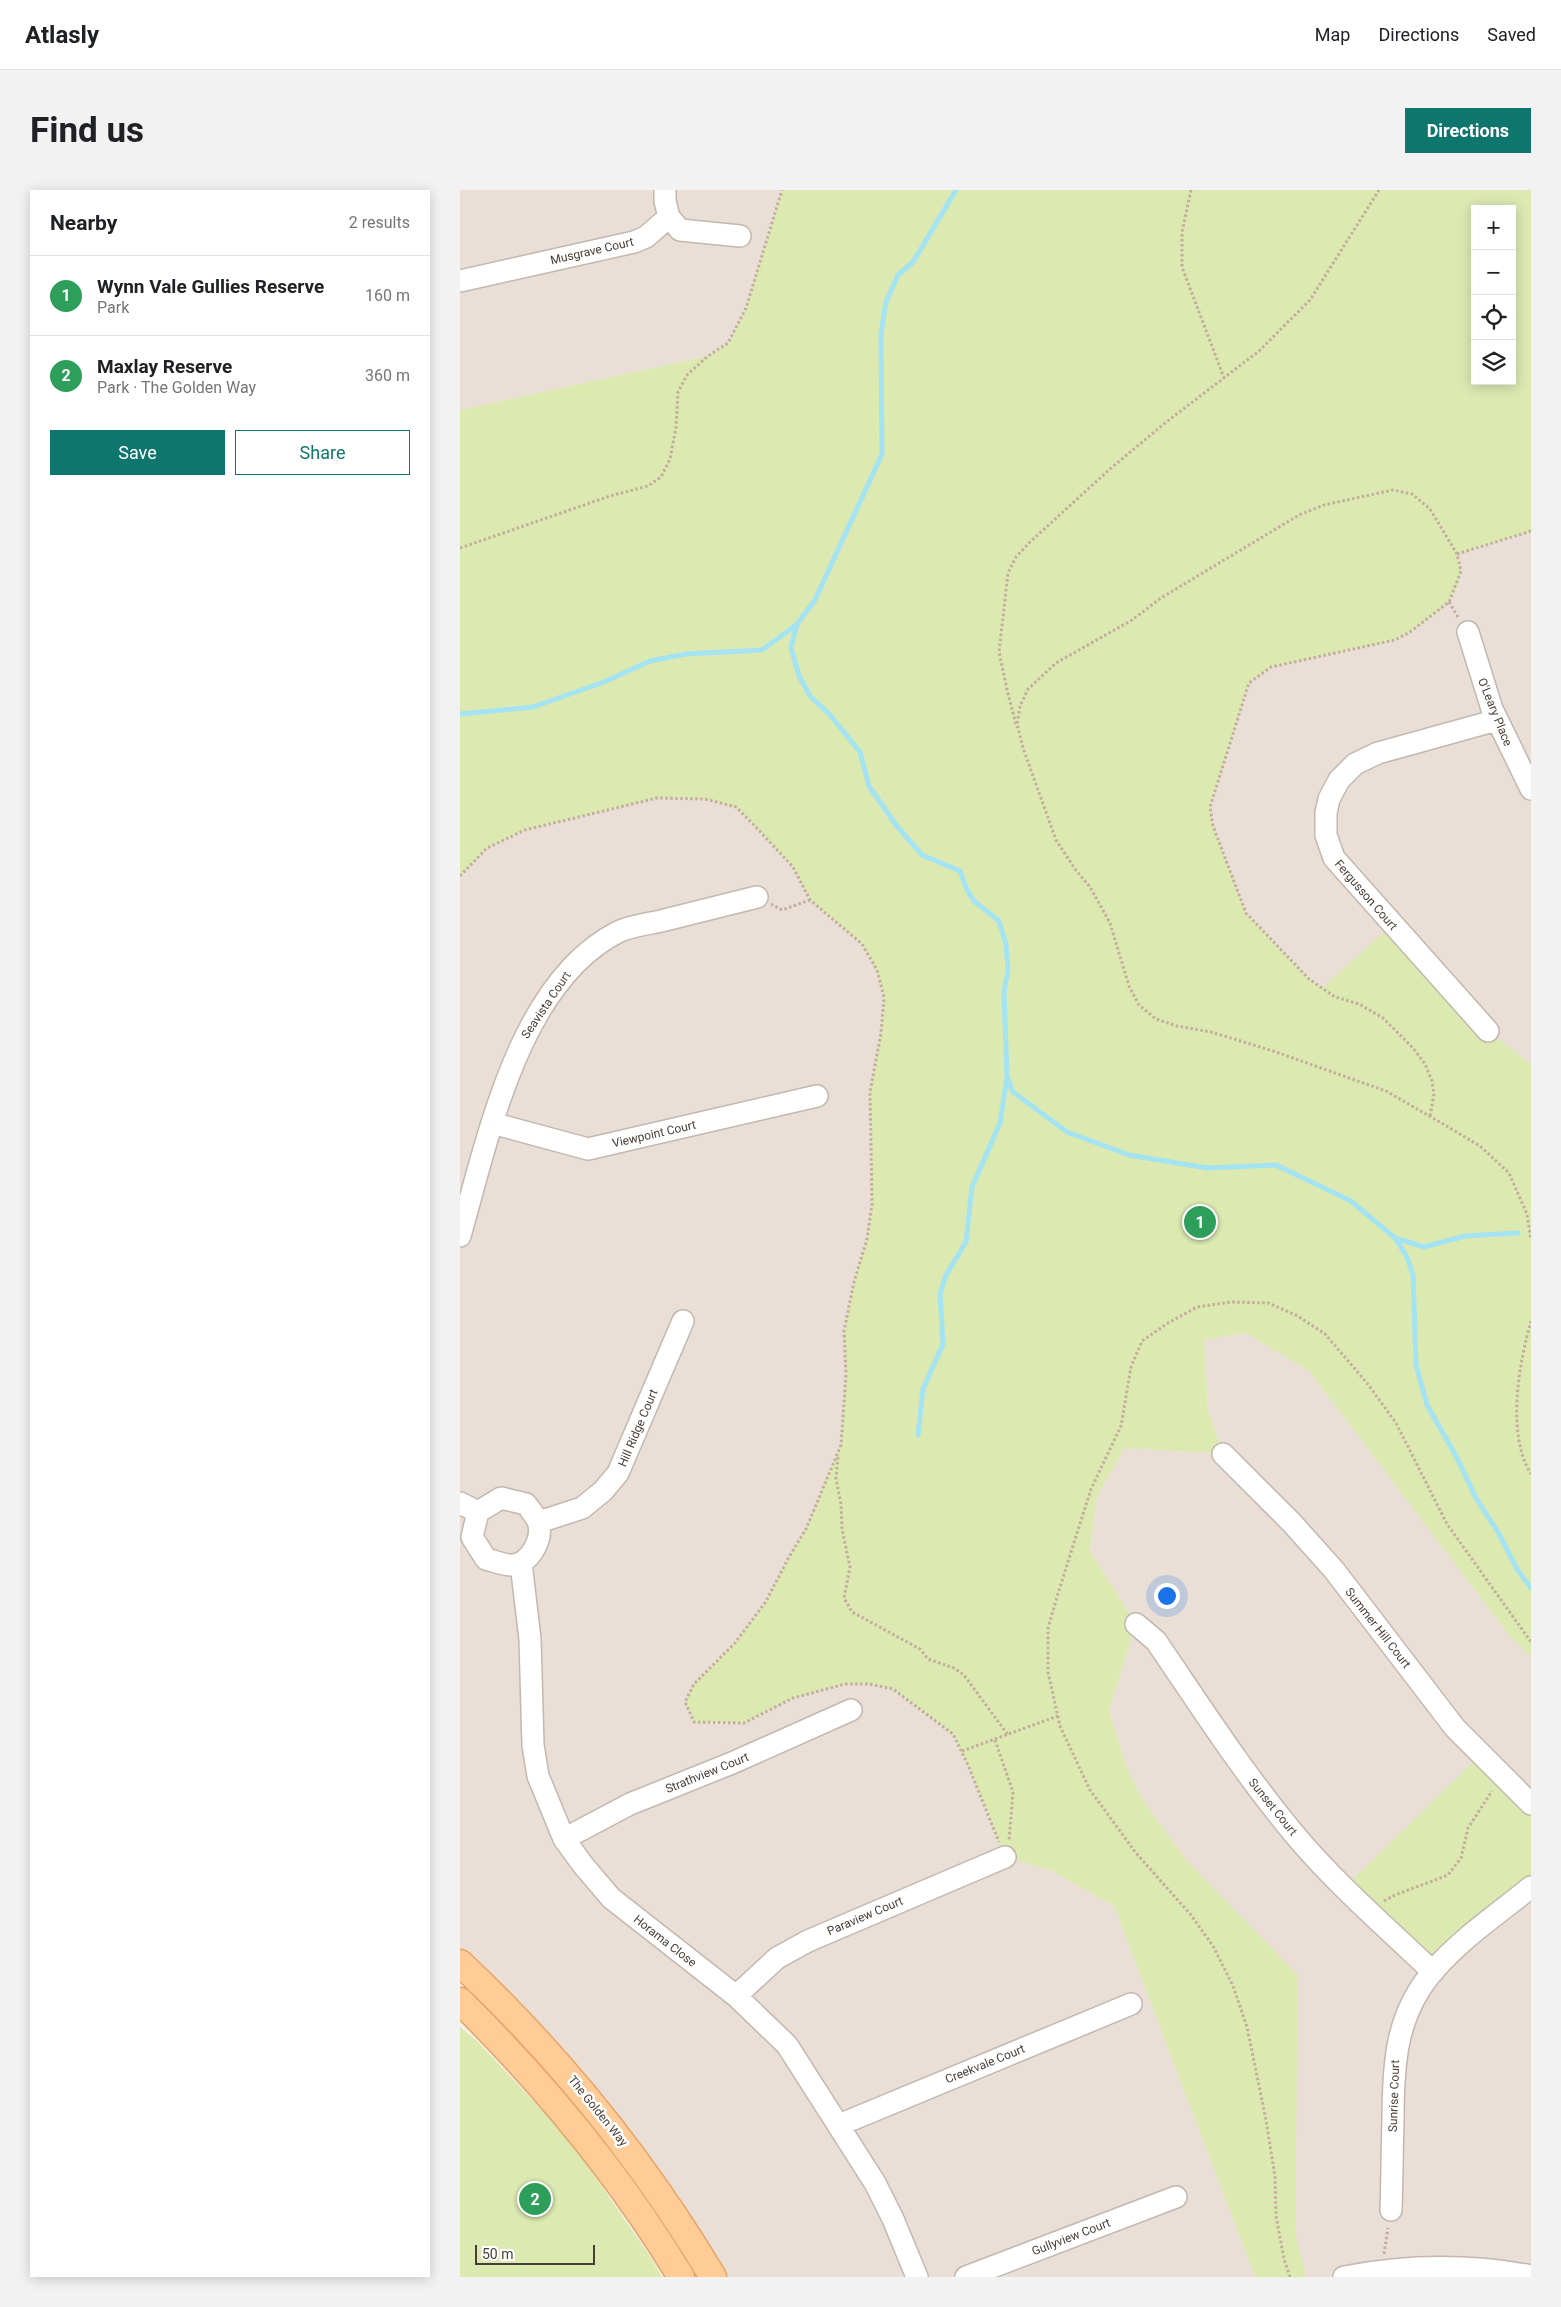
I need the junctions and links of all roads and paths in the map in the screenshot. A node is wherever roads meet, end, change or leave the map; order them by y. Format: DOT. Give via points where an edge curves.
graph roads {
  1 [pos="665,190"];
  2 [pos="782,190"];
  3 [pos="1192,190"];
  4 [pos="1379,190"];
  5 [pos="669,217"];
  6 [pos="740,236"];
  7 [pos="460,281"];
  8 [pos="1224,378"];
  9 [pos="1531,532"];
  10 [pos="460,548"];
  11 [pos="1457,554"];
  12 [pos="1468,632"];
  13 [pos="1497,720"];
  14 [pos="1017,724"];
  15 [pos="1531,789"];
  16 [pos="460,876"];
  17 [pos="757,897"];
  18 [pos="810,900"];
  19 [pos="1488,1031"];
  20 [pos="817,1096"];
  21 [pos="1430,1116"];
  22 [pos="492,1122"];
  23 [pos="460,1236"];
  24 [pos="1531,1240"];
  25 [pos="1531,1320"];
  26 [pos="683,1321"];
  27 [pos="839,1451"];
  28 [pos="1223,1454"];
  29 [pos="1531,1474"];
  30 [pos="469,1508"];
  31 [pos="538,1522"];
  32 [pos="521,1563"];
  33 [pos="1136,1624"];
  34 [pos="1531,1642"];
  35 [pos="851,1710"];
  36 [pos="1058,1716"];
  37 [pos="1008,1735"];
  38 [pos="995,1740"];
  39 [pos="962,1751"];
  40 [pos="1506,1779"];
  41 [pos="1531,1804"];
  42 [pos="564,1839"];
  43 [pos="1005,1857"];
  44 [pos="1531,1887"];
  45 [pos="1367,1909"];
  46 [pos="460,1963"];
  47 [pos="1433,1972"];
  48 [pos="736,1996"];
  49 [pos="460,2002"];
  50 [pos="1131,2004"];
  51 [pos="839,2125"];
  52 [pos="1176,2197"];
  53 [pos="1391,2210"];
  54 [pos="1387,2270"];
  55 [pos="1531,2276"];
  56 [pos="681,2277"];
  57 [pos="713,2277"];
  58 [pos="917,2277"];
  59 [pos="966,2277"];
  60 [pos="1290,2277"];
  61 [pos="1344,2277"];
  1 -- 5 [label="street"];
  2 -- 10 [label="path" via="746,308 728,343 687,375 678,392 670,459 661,477 648,486"];
  3 -- 8 [label="path" via="1182,232 1182,267"];
  4 -- 8 [label="path" via="1310,300 1259,351"];
  5 -- 6 [label="street" via="680,230"];
  5 -- 7 [label="street, Musgrave Court" via="651,233 634,242"];
  8 -- 14 [label="path" via="1110,469 1016,558 1008,573 999,652"];
  9 -- 11 [label="path"];
  11 -- 14 [label="path" via="1430,509 1412,494 1394,490 1324,505 1299,515 1192,578 1132,620 1056,663 1028,689 1020,706"];
  11 -- 21 [label="path" via="1461,571 1449,602 1410,632 1395,640 1271,667 1249,683 1210,807 1213,826 1246,913 1309,979 1335,997 1359,1004 1383,1018 1407,1042 1425,1064 1432,1080 1434,1094"];
  12 -- 13 [label="street, O'Leary Place"];
  13 -- 15 [label="street, O'Leary Place"];
  13 -- 19 [label="street, Fergusson Court" via="1378,753 1355,764 1339,780 1326,813 1326,836 1334,858"];
  14 -- 21 [label="path" via="1056,840 1090,887 1110,923 1129,986 1139,1005 1163,1022 1274,1051 1386,1091"];
  16 -- 18 [label="path" via="487,848 525,830 657,798 705,799 736,807 793,867"];
  17 -- 18 [label="path" via="782,910"];
  17 -- 22 [label="street, Seavista Court" via="620,931 595,945 558,984 522,1040"];
  18 -- 27 [label="path" via="862,944 877,970 884,997 870,1092 872,1204 868,1239 854,1282 844,1331 846,1374"];
  20 -- 22 [label="street, Viewpoint Court" via="588,1149"];
  21 -- 24 [label="path" via="1480,1146 1509,1173 1527,1214"];
  22 -- 23 [label="street, Seavista Court"];
  25 -- 29 [label="path" via="1516,1394 1520,1444"];
  26 -- 31 [label="street, Hill Ridge Court" via="618,1473 582,1508"];
  27 -- 37 [label="path" via="836,1479 850,1567 844,1598 852,1612 920,1649 928,1659 964,1675"];
  27 -- 39 [label="path" via="806,1528 766,1603 735,1643 694,1684 685,1702 694,1722 744,1723 814,1691 845,1684 869,1684 893,1689 932,1716 953,1734"];
  28 -- 40 [label="street, Summer Hill Court" via="1334,1570 1455,1728"];
  30 -- 31 [label="street" via="501,1498 526,1504"];
  30 -- 32 [label="street" via="472,1537 486,1560 511,1566"];
  31 -- 32 [label="street" via="540,1527 534,1552"];
  32 -- 42 [label="street, Horama Close" via="530,1639 533,1745 538,1776"];
  33 -- 45 [label="street, Sunset Court" via="1156,1641 1234,1757 1280,1817"];
  34 -- 36 [label="path" via="1447,1524 1396,1423 1367,1382 1325,1334 1296,1315 1268,1303 1231,1302 1197,1307 1142,1341 1131,1367 1121,1426 1091,1489 1048,1628 1048,1672"];
  35 -- 42 [label="street, Strathview Court" via="630,1804"];
  36 -- 37 [label="path"];
  36 -- 60 [label="path" via="1073,1757 1090,1790 1136,1853 1191,1915 1213,1946 1233,1986 1247,2027 1266,2120 1275,2177 1276,2216"];
  37 -- 38 [label="path"];
  38 -- 39 [label="path"];
  38 -- 43 [label="path" via="1013,1792"];
  39 -- 43 [label="path"];
  40 -- 41 [label="street, Summer Hill Court"];
  40 -- 45 [label="path" via="1492,1791 1468,1828 1461,1858 1448,1875"];
  42 -- 48 [label="street, Horama Close" via="611,1898"];
  43 -- 48 [label="street, Paraview Court" via="808,1941 777,1958"];
  44 -- 47 [label="street, Sunrise Court" via="1454,1950"];
  45 -- 47 [label="street, Sunset Court"];
  46 -- 57 [label="main road, The Golden Way" via="524,2026 603,2116 668,2204"];
  47 -- 53 [label="street, Sunrise Court" via="1411,2003 1399,2036 1393,2067"];
  48 -- 51 [label="street, Horama Close" via="787,2045"];
  49 -- 56 [label="main road" via="545,2089 600,2155"];
  50 -- 51 [label="street, Creekvale Court"];
  51 -- 58 [label="street, Horama Close" via="875,2183"];
  52 -- 59 [label="street, Gullyview Court"];
  53 -- 54 [label="path" via="1384,2252"];
  54 -- 55 [label="street" via="1462,2267"];
  54 -- 61 [label="street"];
}
